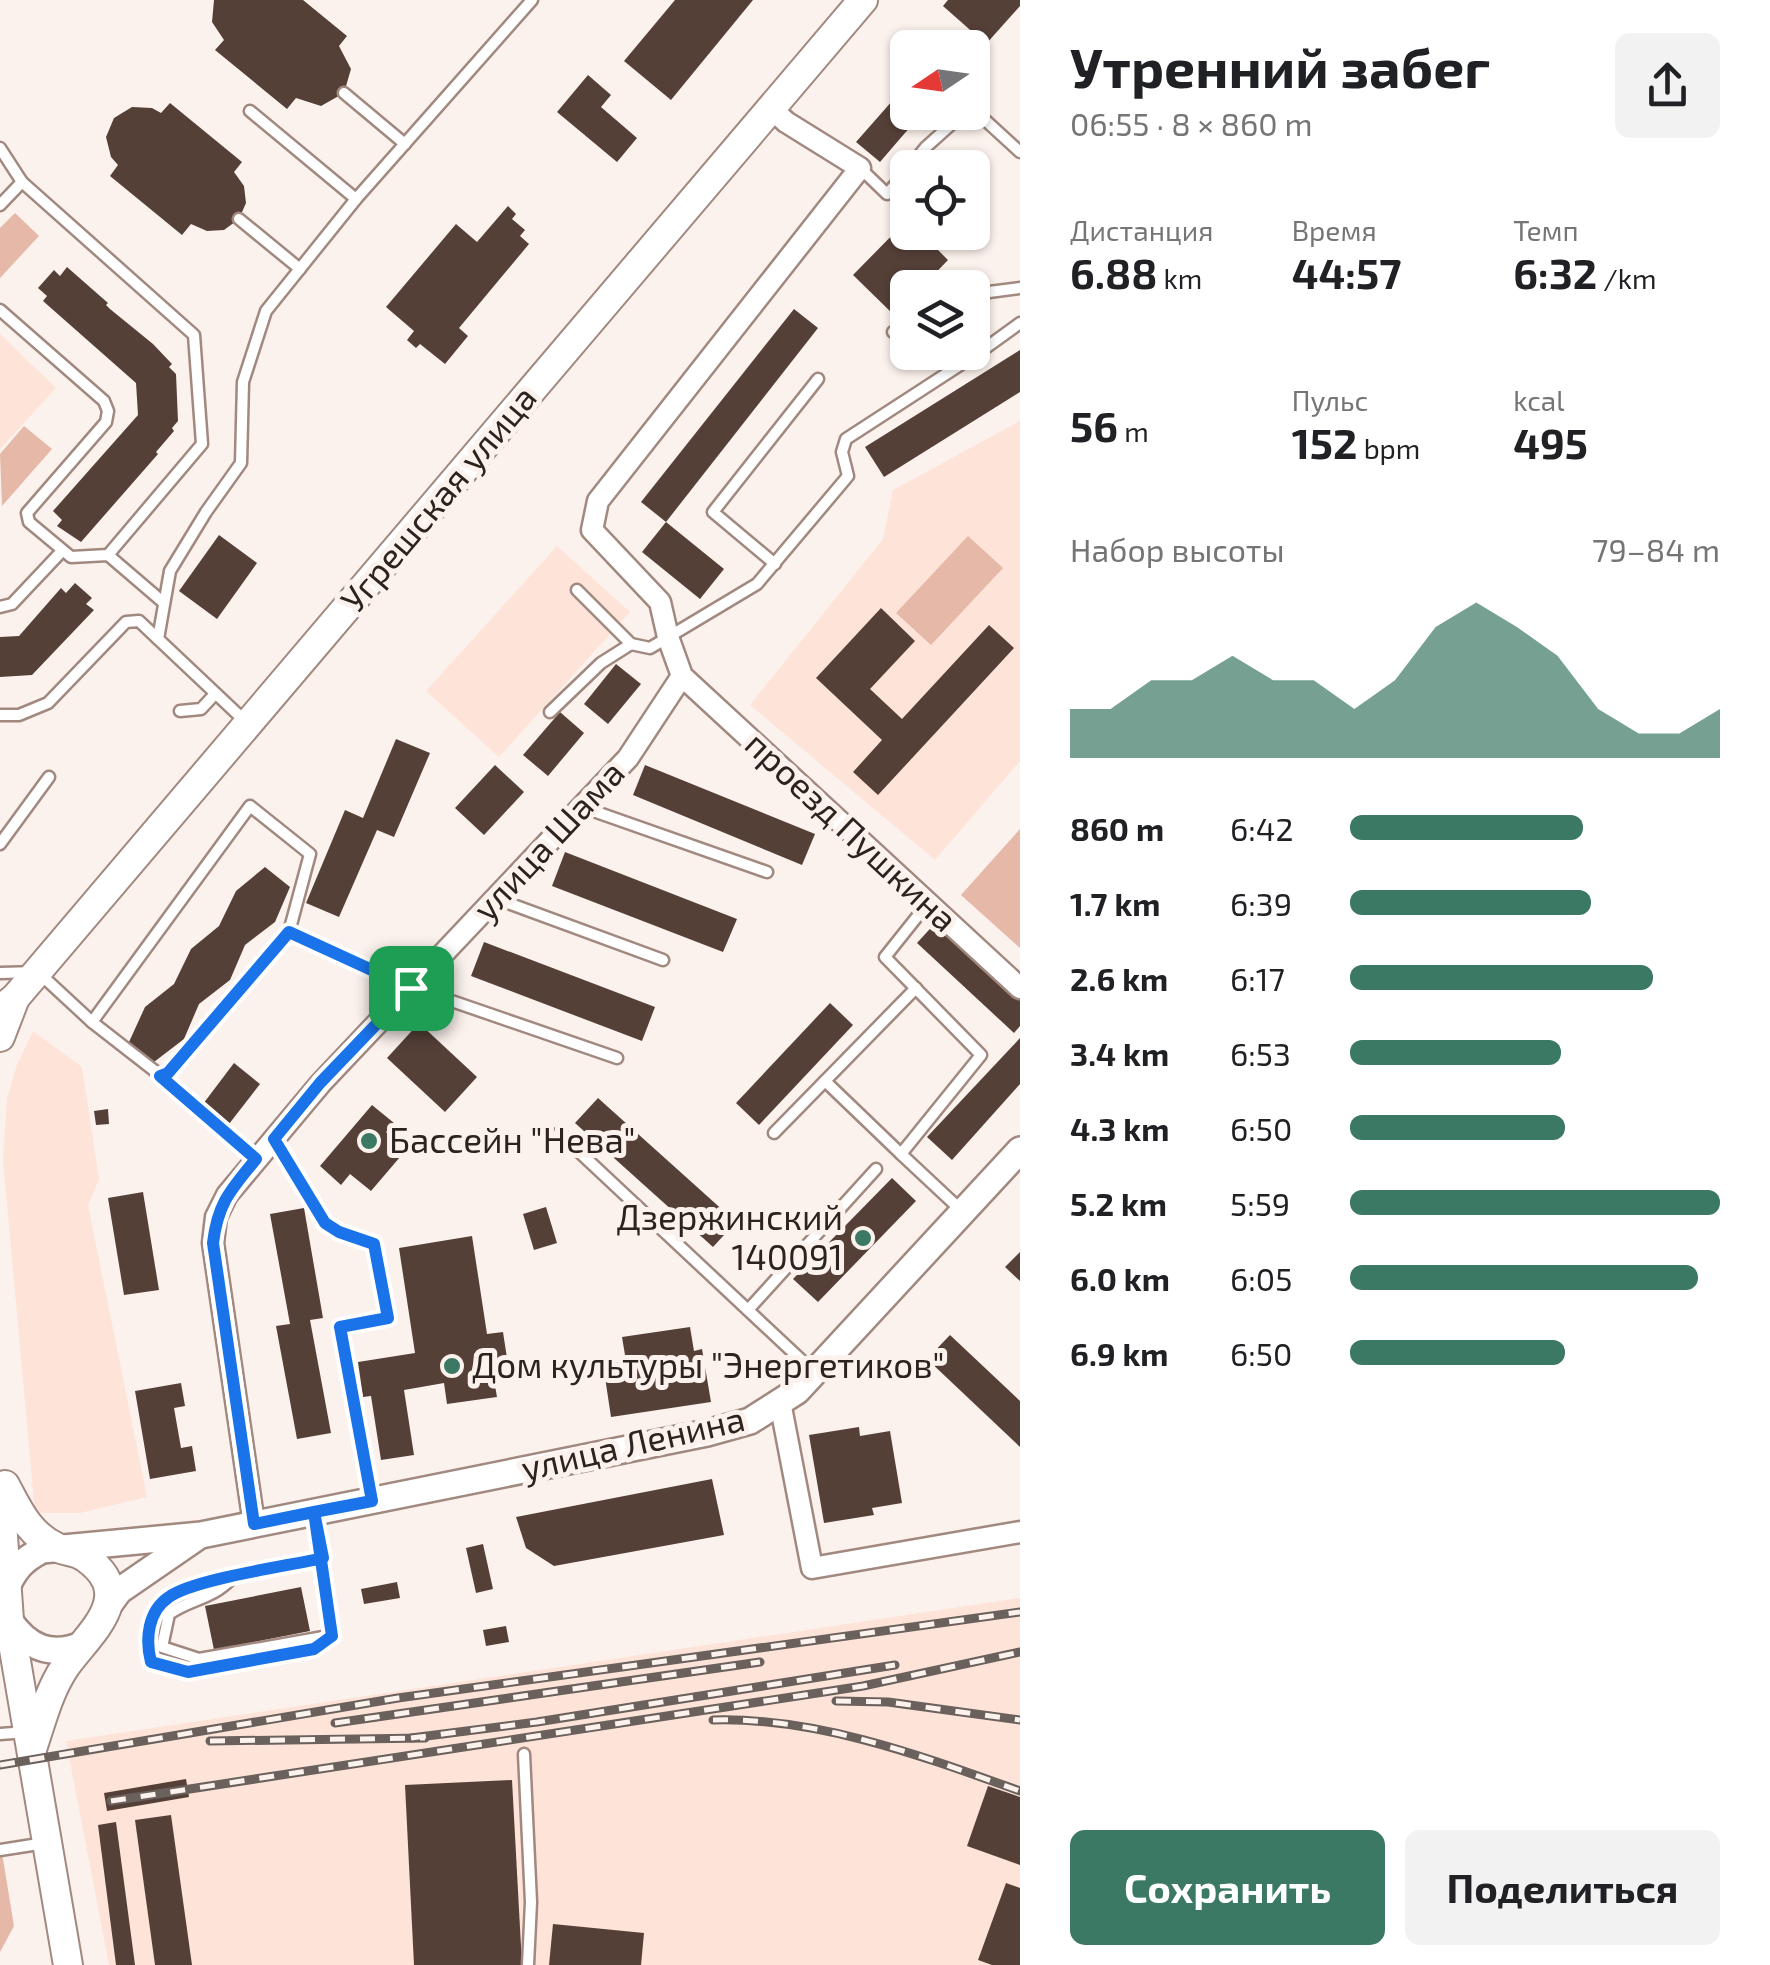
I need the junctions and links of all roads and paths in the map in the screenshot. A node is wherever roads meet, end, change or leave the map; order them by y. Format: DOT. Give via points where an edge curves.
graph roads {
  1 [pos="532,0"];
  2 [pos="863,0"];
  3 [pos="344,93"];
  4 [pos="770,108"];
  5 [pos="250,110"];
  6 [pos="990,124"];
  7 [pos="945,130"];
  8 [pos="405,144"];
  9 [pos="0,148"];
  10 [pos="923,150"];
  11 [pos="1020,152"];
  12 [pos="860,168"];
  13 [pos="22,182"];
  14 [pos="890,190"];
  15 [pos="356,199"];
  16 [pos="0,205"];
  17 [pos="239,219"];
  18 [pos="300,269"];
  19 [pos="1020,288"];
  20 [pos="990,292"];
  21 [pos="0,310"];
  22 [pos="1020,322"];
  23 [pos="818,379"];
  24 [pos="62,550"];
  25 [pos="108,555"];
  26 [pos="775,564"];
  27 [pos="577,590"];
  28 [pos="164,603"];
  29 [pos="0,608"];
  30 [pos="668,636"];
  31 [pos="158,639"];
  32 [pos="631,644"];
  33 [pos="682,676"];
  34 [pos="216,694"];
  35 [pos="180,711"];
  36 [pos="550,712"];
  37 [pos="0,715"];
  38 [pos="248,724"];
  39 [pos="49,776"];
  40 [pos="581,807"];
  41 [pos="0,844"];
  42 [pos="767,872"];
  43 [pos="496,898"];
  44 [pos="928,903"];
  45 [pos="289,932"];
  46 [pos="662,960"];
  47 [pos="38,972"];
  48 [pos="0,973"];
  49 [pos="411,988"];
  50 [pos="916,988"];
  51 [pos="1020,988"];
  52 [pos="8,1004"];
  53 [pos="92,1022"];
  54 [pos="0,1038"];
  55 [pos="617,1058"];
  56 [pos="160,1076"];
  57 [pos="824,1081"];
  58 [pos="559,1133"];
  59 [pos="774,1133"];
  60 [pos="274,1139"];
  61 [pos="1020,1150"];
  62 [pos="901,1154"];
  63 [pos="256,1159"];
  64 [pos="876,1169"];
  65 [pos="963,1213"];
  66 [pos="748,1310"];
  67 [pos="815,1372"];
  68 [pos="780,1402"];
  69 [pos="0,1475"];
  70 [pos="0,1494"];
  71 [pos="372,1501"];
  72 [pos="314,1512"];
  73 [pos="1,1523"];
  74 [pos="254,1524"];
  75 [pos="1020,1532"];
  76 [pos="200,1535"];
  77 [pos="58,1548"];
  78 [pos="323,1558"];
  79 [pos="3,1572"];
  80 [pos="232,1578"];
  81 [pos="108,1606"];
  82 [pos="9,1620"];
  83 [pos="332,1636"];
  84 [pos="84,1644"];
  85 [pos="20,1739"];
  86 [pos="524,1754"];
  87 [pos="46,1843"];
  88 [pos="0,1850"];
  89 [pos="65,1961"];
  90 [pos="528,1965"];
  1 -- 8 [label="lane"];
  2 -- 4 [label="main road, Угрешская улица"];
  3 -- 8 [label="lane"];
  4 -- 12 [label="street"];
  4 -- 38 [label="main road, Угрешская улица"];
  5 -- 15 [label="lane"];
  6 -- 11 [label="lane"];
  7 -- 10 [label="lane"];
  8 -- 15 [label="lane"];
  9 -- 13 [label="lane"];
  12 -- 14 [label="lane"];
  12 -- 30 [label="street" via="598,502 592,530 660,602"];
  13 -- 16 [label="lane"];
  13 -- 25 [label="lane" via="189,328 197,344 202,444"];
  15 -- 18 [label="lane"];
  17 -- 18 [label="lane"];
  18 -- 28 [label="lane" via="266,311 243,382 241,463 170,571"];
  19 -- 20 [label="lane"];
  21 -- 24 [label="lane" via="104,400 108,412 28,512 29,522"];
  22 -- 26 [label="lane" via="846,438 848,476"];
  23 -- 26 [label="lane" via="713,512"];
  24 -- 25 [label="lane" via="71,557"];
  24 -- 29 [label="lane" via="12,604"];
  25 -- 28 [label="lane"];
  26 -- 30 [label="lane" via="757,584"];
  27 -- 32 [label="lane"];
  28 -- 31 [label="lane"];
  30 -- 32 [label="lane" via="650,648"];
  30 -- 33 [label="street"];
  31 -- 34 [label="lane"];
  31 -- 37 [label="lane" via="139,621 126,622 48,703"];
  32 -- 36 [label="lane"];
  33 -- 40 [label="street, улица Шама" via="628,758"];
  33 -- 44 [label="street, проезд Пушкина"];
  34 -- 35 [label="lane" via="201,709"];
  34 -- 38 [label="lane"];
  38 -- 47 [label="main road, Угрешская улица"];
  39 -- 41 [label="lane"];
  40 -- 42 [label="lane"];
  40 -- 43 [label="street, улица Шама"];
  43 -- 46 [label="lane"];
  43 -- 49 [label="street, улица Шама"];
  44 -- 50 [label="lane" via="885,957"];
  44 -- 51 [label="street, проезд Пушкина"];
  45 -- 49 [label="lane"];
  45 -- 53 [label="lane" via="310,854 250,806"];
  45 -- 56 [label="lane"];
  47 -- 48 [label="lane"];
  47 -- 52 [label="main road, Угрешская улица"];
  47 -- 53 [label="lane"];
  49 -- 55 [label="lane"];
  49 -- 60 [label="street, улица Шама"];
  50 -- 57 [label="lane"];
  50 -- 62 [label="lane" via="981,1055"];
  52 -- 54 [label="main road, Угрешская улица"];
  53 -- 56 [label="lane"];
  56 -- 63 [label="lane"];
  57 -- 59 [label="lane"];
  57 -- 62 [label="lane"];
  58 -- 66 [label="lane"];
  60 -- 63 [label="street, улица Шама"];
  60 -- 71 [label="lane" via="325,1223 374,1244 388,1318 340,1327"];
  61 -- 65 [label="street, улица Ленина"];
  62 -- 65 [label="lane"];
  63 -- 74 [label="street, улица Шама" via="227,1195 213,1243"];
  64 -- 66 [label="lane"];
  65 -- 67 [label="street, улица Ленина"];
  66 -- 67 [label="lane"];
  67 -- 68 [label="street, улица Ленина"];
  68 -- 71 [label="street, улица Ленина" via="708,1434"];
  68 -- 75 [label="street" via="812,1568"];
  69 -- 77 [label="main road" via="28,1528"];
  70 -- 73 [label="main road"];
  71 -- 72 [label="street, улица Ленина"];
  72 -- 74 [label="street, улица Ленина"];
  72 -- 78 [label="lane"];
  73 -- 79 [label="main road"];
  74 -- 76 [label="street, улица Ленина"];
  76 -- 77 [label="street, улица Ленина"];
  76 -- 81 [label="street, улица Ленина" via="119,1591"];
  77 -- 79 [label="street, улица Ленина"];
  77 -- 81 [label="main road" via="78,1552 101,1572"];
  78 -- 80 [label="lane"];
  78 -- 83 [label="lane"];
  79 -- 82 [label="main road, улица Ленина"];
  80 -- 83 [label="lane" via="216,1596 170,1614 162,1647 199,1659"];
  80 -- 83 [label="lane" via="166,1598 150,1622 151,1662 188,1672 314,1649"];
  81 -- 84 [label="main road, улица Ленина"];
  82 -- 84 [label="street" via="20,1636 46,1651"];
  82 -- 85 [label="main road, улица Ленина"];
  84 -- 85 [label="main road, улица Ленина"];
  85 -- 87 [label="main road, улица Ленина"];
  86 -- 90 [label="lane"];
  87 -- 88 [label="lane"];
  87 -- 89 [label="main road, улица Ленина"];
}
